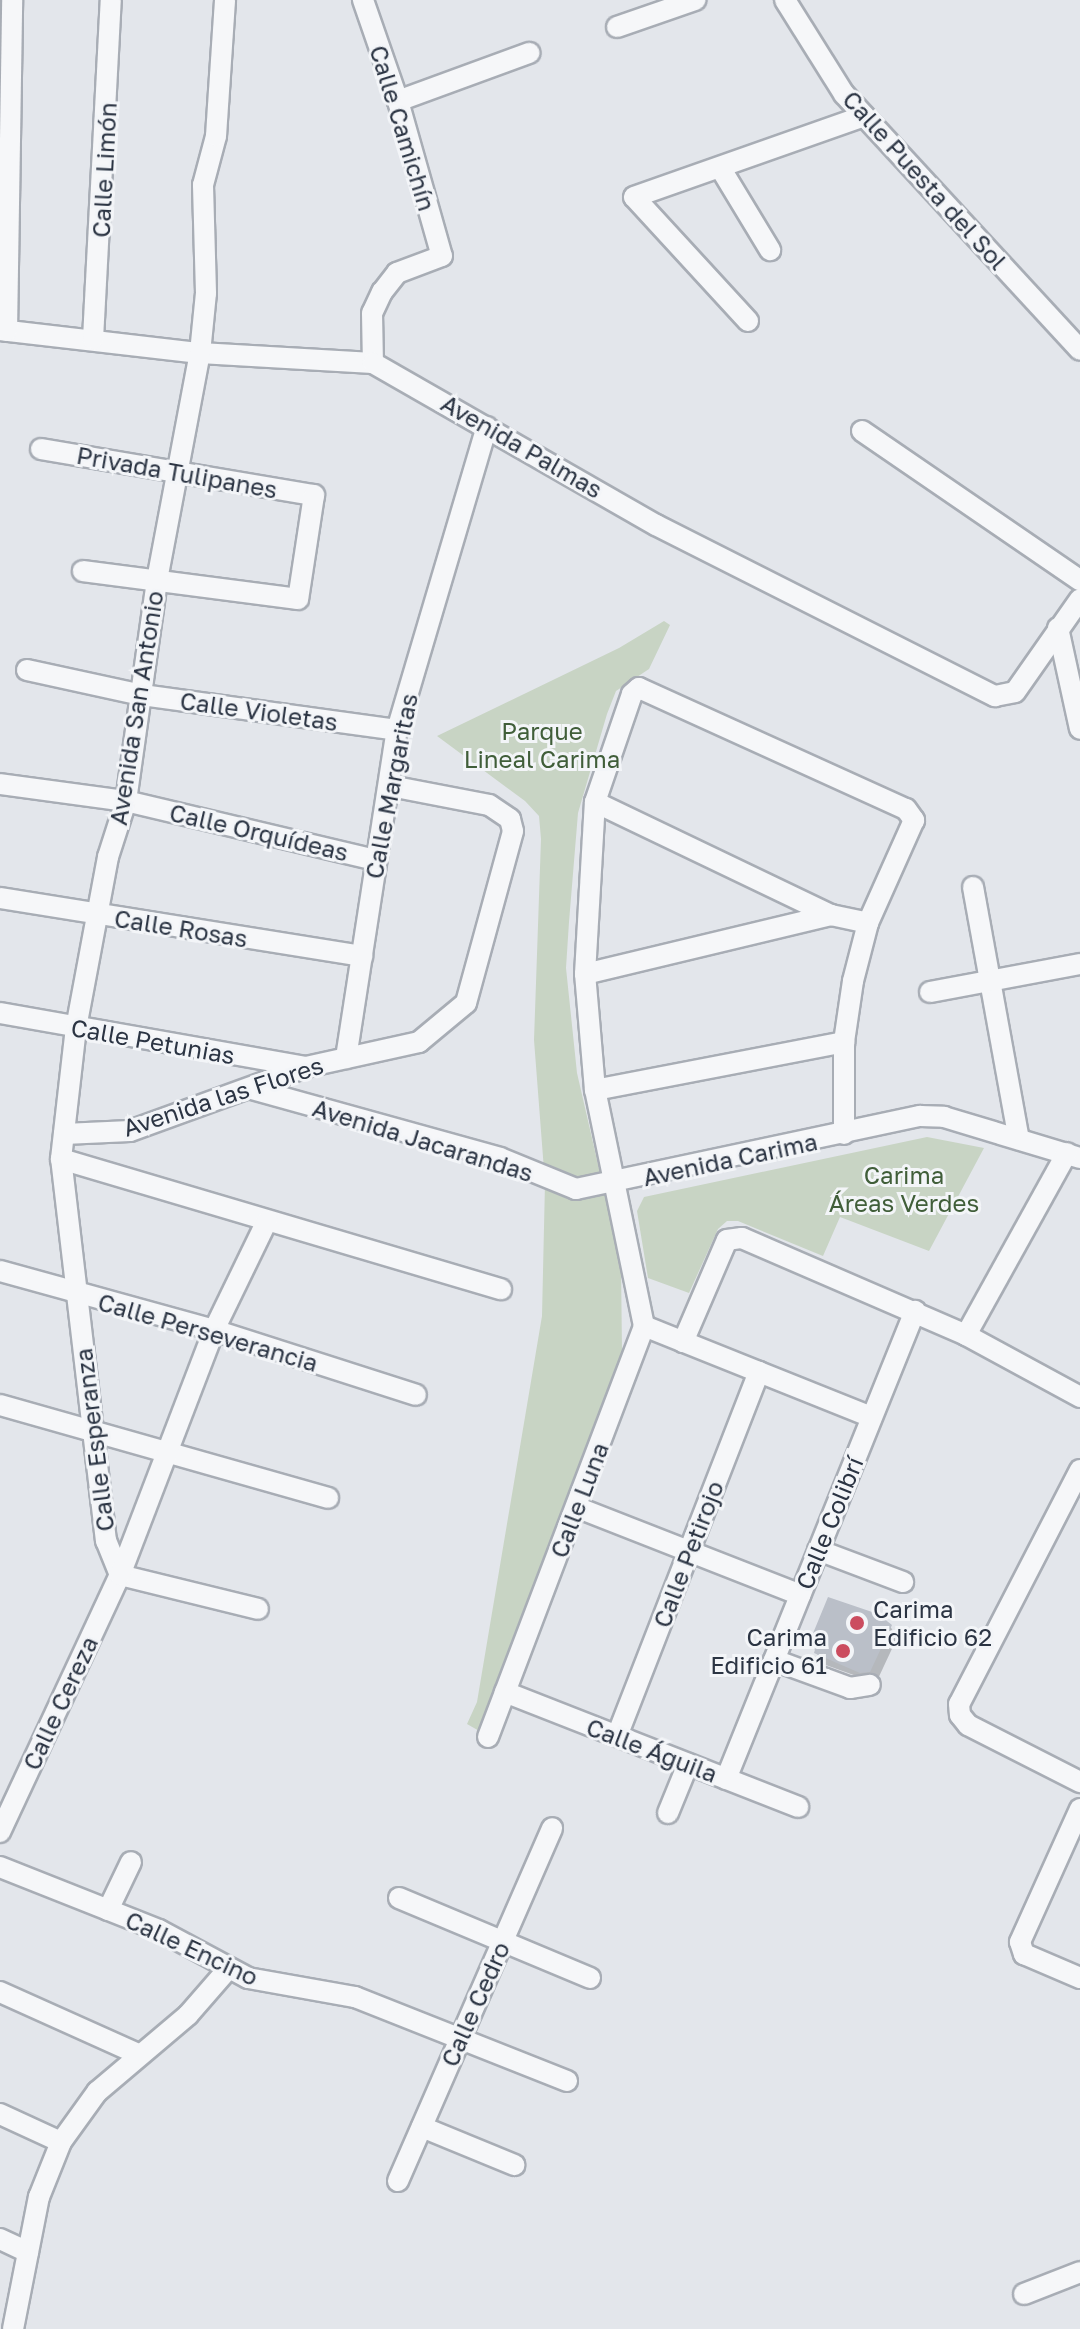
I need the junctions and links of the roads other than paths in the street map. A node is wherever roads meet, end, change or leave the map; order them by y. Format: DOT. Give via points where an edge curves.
graph roads {
  1 [pos="12,0"];
  2 [pos="111,0"];
  3 [pos="225,0"];
  4 [pos="363,0"];
  5 [pos="695,0"];
  6 [pos="785,0"];
  7 [pos="617,27"];
  8 [pos="529,53"];
  9 [pos="398,101"];
  10 [pos="864,116"];
  11 [pos="721,169"];
  12 [pos="770,250"];
  13 [pos="748,321"];
  14 [pos="3,331"];
  15 [pos="93,339"];
  16 [pos="1080,350"];
  17 [pos="200,353"];
  18 [pos="373,363"];
  19 [pos="487,427"];
  20 [pos="862,431"];
  21 [pos="41,449"];
  22 [pos="178,471"];
  23 [pos="83,571"];
  24 [pos="157,580"];
  25 [pos="1080,580"];
  26 [pos="1080,599"];
  27 [pos="1058,628"];
  28 [pos="1080,636"];
  29 [pos="27,670"];
  30 [pos="142,695"];
  31 [pos="1080,729"];
  32 [pos="397,730"];
  33 [pos="0,784"];
  34 [pos="390,786"];
  35 [pos="126,801"];
  36 [pos="595,802"];
  37 [pos="375,860"];
  38 [pos="973,887"];
  39 [pos="0,898"];
  40 [pos="97,915"];
  41 [pos="831,915"];
  42 [pos="868,923"];
  43 [pos="362,956"];
  44 [pos="1080,964"];
  45 [pos="585,974"];
  46 [pos="991,982"];
  47 [pos="930,992"];
  48 [pos="0,1013"];
  49 [pos="76,1028"];
  50 [pos="844,1042"];
  51 [pos="346,1058"];
  52 [pos="306,1067"];
  53 [pos="252,1089"];
  54 [pos="595,1090"];
  55 [pos="64,1134"];
  56 [pos="844,1134"];
  57 [pos="1019,1139"];
  58 [pos="1073,1156"];
  59 [pos="61,1159"];
  60 [pos="616,1184"];
  61 [pos="267,1221"];
  62 [pos="0,1271"];
  63 [pos="501,1289"];
  64 [pos="77,1295"];
  65 [pos="915,1311"];
  66 [pos="644,1326"];
  67 [pos="214,1330"];
  68 [pos="966,1335"];
  69 [pos="683,1342"];
  70 [pos="759,1372"];
  71 [pos="416,1395"];
  72 [pos="1080,1397"];
  73 [pos="0,1405"];
  74 [pos="872,1417"];
  75 [pos="95,1434"];
  76 [pos="168,1452"];
  77 [pos="1080,1470"];
  78 [pos="328,1498"];
  79 [pos="576,1507"];
  80 [pos="818,1550"];
  81 [pos="689,1551"];
  82 [pos="120,1575"];
  83 [pos="903,1582"];
  84 [pos="800,1595"];
  85 [pos="258,1609"];
  86 [pos="774,1660"];
  87 [pos="870,1685"];
  88 [pos="505,1692"];
  89 [pos="617,1736"];
  90 [pos="488,1737"];
  91 [pos="688,1764"];
  92 [pos="726,1779"];
  93 [pos="1080,1782"];
  94 [pos="798,1807"];
  95 [pos="1080,1809"];
  96 [pos="668,1813"];
  97 [pos="552,1828"];
  98 [pos="0,1832"];
  99 [pos="1074,1834"];
  100 [pos="131,1862"];
  101 [pos="0,1867"];
  102 [pos="399,1898"];
  103 [pos="108,1910"];
  104 [pos="503,1941"];
  105 [pos="228,1969"];
  106 [pos="590,1978"];
  107 [pos="1080,1978"];
  108 [pos="0,1992"];
  109 [pos="460,2039"];
  110 [pos="138,2054"];
  111 [pos="567,2081"];
  112 [pos="0,2114"];
  113 [pos="422,2127"];
  114 [pos="61,2142"];
  115 [pos="514,2165"];
  116 [pos="398,2181"];
  117 [pos="0,2239"];
  118 [pos="28,2252"];
  119 [pos="1080,2272"];
  120 [pos="1024,2294"];
  121 [pos="13,2329"];
  1 -- 14 [label="street"];
  2 -- 15 [label="street, Calle Limón"];
  3 -- 17 [label="street, Avenida San Antonio" via="216,136 203,185 206,293"];
  4 -- 9 [label="street, Calle Camichín"];
  5 -- 7 [label="street"];
  6 -- 10 [label="street, Calle Puesta del Sol"];
  8 -- 9 [label="street"];
  9 -- 18 [label="street, Calle Camichín" via="442,256 397,273 382,292 372,313"];
  10 -- 11 [label="street"];
  10 -- 16 [label="street, Calle Puesta del Sol"];
  11 -- 12 [label="street"];
  11 -- 13 [label="street" via="634,197"];
  14 -- 15 [label="street, Avenida Palmas"];
  15 -- 17 [label="street, Avenida Palmas"];
  17 -- 18 [label="street, Avenida Palmas"];
  17 -- 22 [label="street, Avenida San Antonio"];
  18 -- 19 [label="street, Avenida Palmas"];
  19 -- 27 [label="street, Avenida Palmas" via="656,525 1005,697 1015,692"];
  19 -- 32 [label="street, Calle Margaritas"];
  20 -- 25 [label="street"];
  21 -- 22 [label="street, Privada Tulipanes"];
  22 -- 24 [label="street, Avenida San Antonio"];
  22 -- 24 [label="street, Privada Tulipanes" via="314,495 298,599"];
  23 -- 24 [label="street"];
  24 -- 30 [label="street, Avenida San Antonio"];
  26 -- 27 [label="street"];
  27 -- 28 [label="street"];
  27 -- 31 [label="street"];
  29 -- 30 [label="street, Calle Violetas"];
  30 -- 32 [label="street, Calle Violetas"];
  30 -- 35 [label="street, Avenida San Antonio"];
  32 -- 34 [label="street, Calle Margaritas"];
  33 -- 35 [label="street, Calle Orquídeas"];
  34 -- 37 [label="street, Calle Margaritas"];
  34 -- 51 [label="street, Avenida las Flores" via="503,810 513,831 466,1003 419,1042"];
  35 -- 37 [label="street, Calle Orquídeas"];
  35 -- 40 [label="street, Avenida San Antonio"];
  36 -- 41 [label="street"];
  36 -- 42 [label="street, Calle Luna" via="632,694 639,688 906,809 914,820"];
  36 -- 45 [label="street, Calle Luna"];
  37 -- 43 [label="street, Calle Margaritas"];
  38 -- 46 [label="street"];
  39 -- 40 [label="street, Calle Rosas"];
  40 -- 43 [label="street, Calle Rosas"];
  40 -- 49 [label="street, Avenida San Antonio"];
  41 -- 42 [label="street"];
  41 -- 45 [label="street"];
  42 -- 50 [label="street"];
  43 -- 51 [label="street, Calle Margaritas"];
  44 -- 46 [label="street"];
  45 -- 54 [label="street, Calle Luna"];
  46 -- 47 [label="street"];
  46 -- 57 [label="street"];
  48 -- 49 [label="street, Calle Petunias"];
  49 -- 52 [label="street, Calle Petunias"];
  49 -- 55 [label="street, Avenida San Antonio"];
  50 -- 54 [label="street"];
  50 -- 56 [label="street"];
  51 -- 52 [label="street, Avenida las Flores"];
  52 -- 53 [label="street, Avenida las Flores"];
  53 -- 55 [label="street, Avenida las Flores" via="130,1131"];
  53 -- 60 [label="street, Avenida Jacarandas" via="500,1158 576,1189"];
  54 -- 60 [label="street, Calle Luna"];
  55 -- 59 [label="street, Avenida San Antonio"];
  56 -- 57 [label="street, Avenida Carima" via="920,1116 944,1117"];
  56 -- 60 [label="street, Avenida Carima"];
  57 -- 58 [label="street, Avenida Carima"];
  58 -- 68 [label="street"];
  59 -- 61 [label="street"];
  59 -- 64 [label="street, Calle Esperanza"];
  60 -- 66 [label="street, Calle Luna"];
  61 -- 63 [label="street"];
  61 -- 67 [label="street, Calle Cereza"];
  62 -- 64 [label="street, Calle Perseverancia"];
  64 -- 67 [label="street, Calle Perseverancia"];
  64 -- 75 [label="street, Calle Esperanza"];
  65 -- 68 [label="street"];
  65 -- 69 [label="street" via="734,1237 727,1240"];
  65 -- 74 [label="street, Calle Colibrí"];
  66 -- 69 [label="street"];
  66 -- 79 [label="street, Calle Luna"];
  67 -- 71 [label="street, Calle Perseverancia"];
  67 -- 76 [label="street, Calle Cereza"];
  68 -- 72 [label="street"];
  69 -- 70 [label="street"];
  70 -- 74 [label="street"];
  70 -- 81 [label="street, Calle Petirojo"];
  73 -- 75 [label="street"];
  74 -- 80 [label="street, Calle Colibrí"];
  75 -- 76 [label="street"];
  75 -- 82 [label="street, Calle Esperanza" via="106,1541"];
  76 -- 78 [label="street"];
  76 -- 82 [label="street, Calle Cereza"];
  77 -- 93 [label="street" via="959,1704 968,1725"];
  79 -- 81 [label="street"];
  79 -- 88 [label="street, Calle Luna"];
  80 -- 83 [label="street"];
  80 -- 84 [label="street, Calle Colibrí"];
  81 -- 84 [label="street"];
  81 -- 89 [label="street, Calle Petirojo"];
  82 -- 85 [label="street"];
  82 -- 98 [label="street, Calle Cereza"];
  84 -- 86 [label="street, Calle Colibrí"];
  86 -- 87 [label="street" via="850,1688"];
  86 -- 92 [label="street, Calle Colibrí"];
  88 -- 89 [label="street, Calle Águila"];
  88 -- 90 [label="street, Calle Luna"];
  89 -- 91 [label="street, Calle Águila"];
  91 -- 92 [label="street, Calle Águila"];
  91 -- 96 [label="street"];
  92 -- 94 [label="street, Calle Águila"];
  95 -- 99 [label="street"];
  97 -- 104 [label="street, Calle Cedro"];
  99 -- 107 [label="street" via="1020,1942 1024,1954"];
  100 -- 103 [label="street"];
  101 -- 103 [label="street, Calle Encino"];
  102 -- 104 [label="street"];
  103 -- 105 [label="street, Calle Encino"];
  104 -- 106 [label="street"];
  104 -- 109 [label="street, Calle Cedro"];
  105 -- 109 [label="street, Calle Encino" via="273,1985 355,1997"];
  105 -- 110 [label="street" via="188,2015"];
  108 -- 110 [label="street"];
  109 -- 111 [label="street, Calle Encino"];
  109 -- 113 [label="street, Calle Cedro"];
  110 -- 114 [label="street" via="97,2092"];
  112 -- 114 [label="street"];
  113 -- 115 [label="street"];
  113 -- 116 [label="street, Calle Cedro"];
  114 -- 118 [label="street" via="39,2197"];
  117 -- 118 [label="street"];
  118 -- 121 [label="street"];
  119 -- 120 [label="street"];
}
